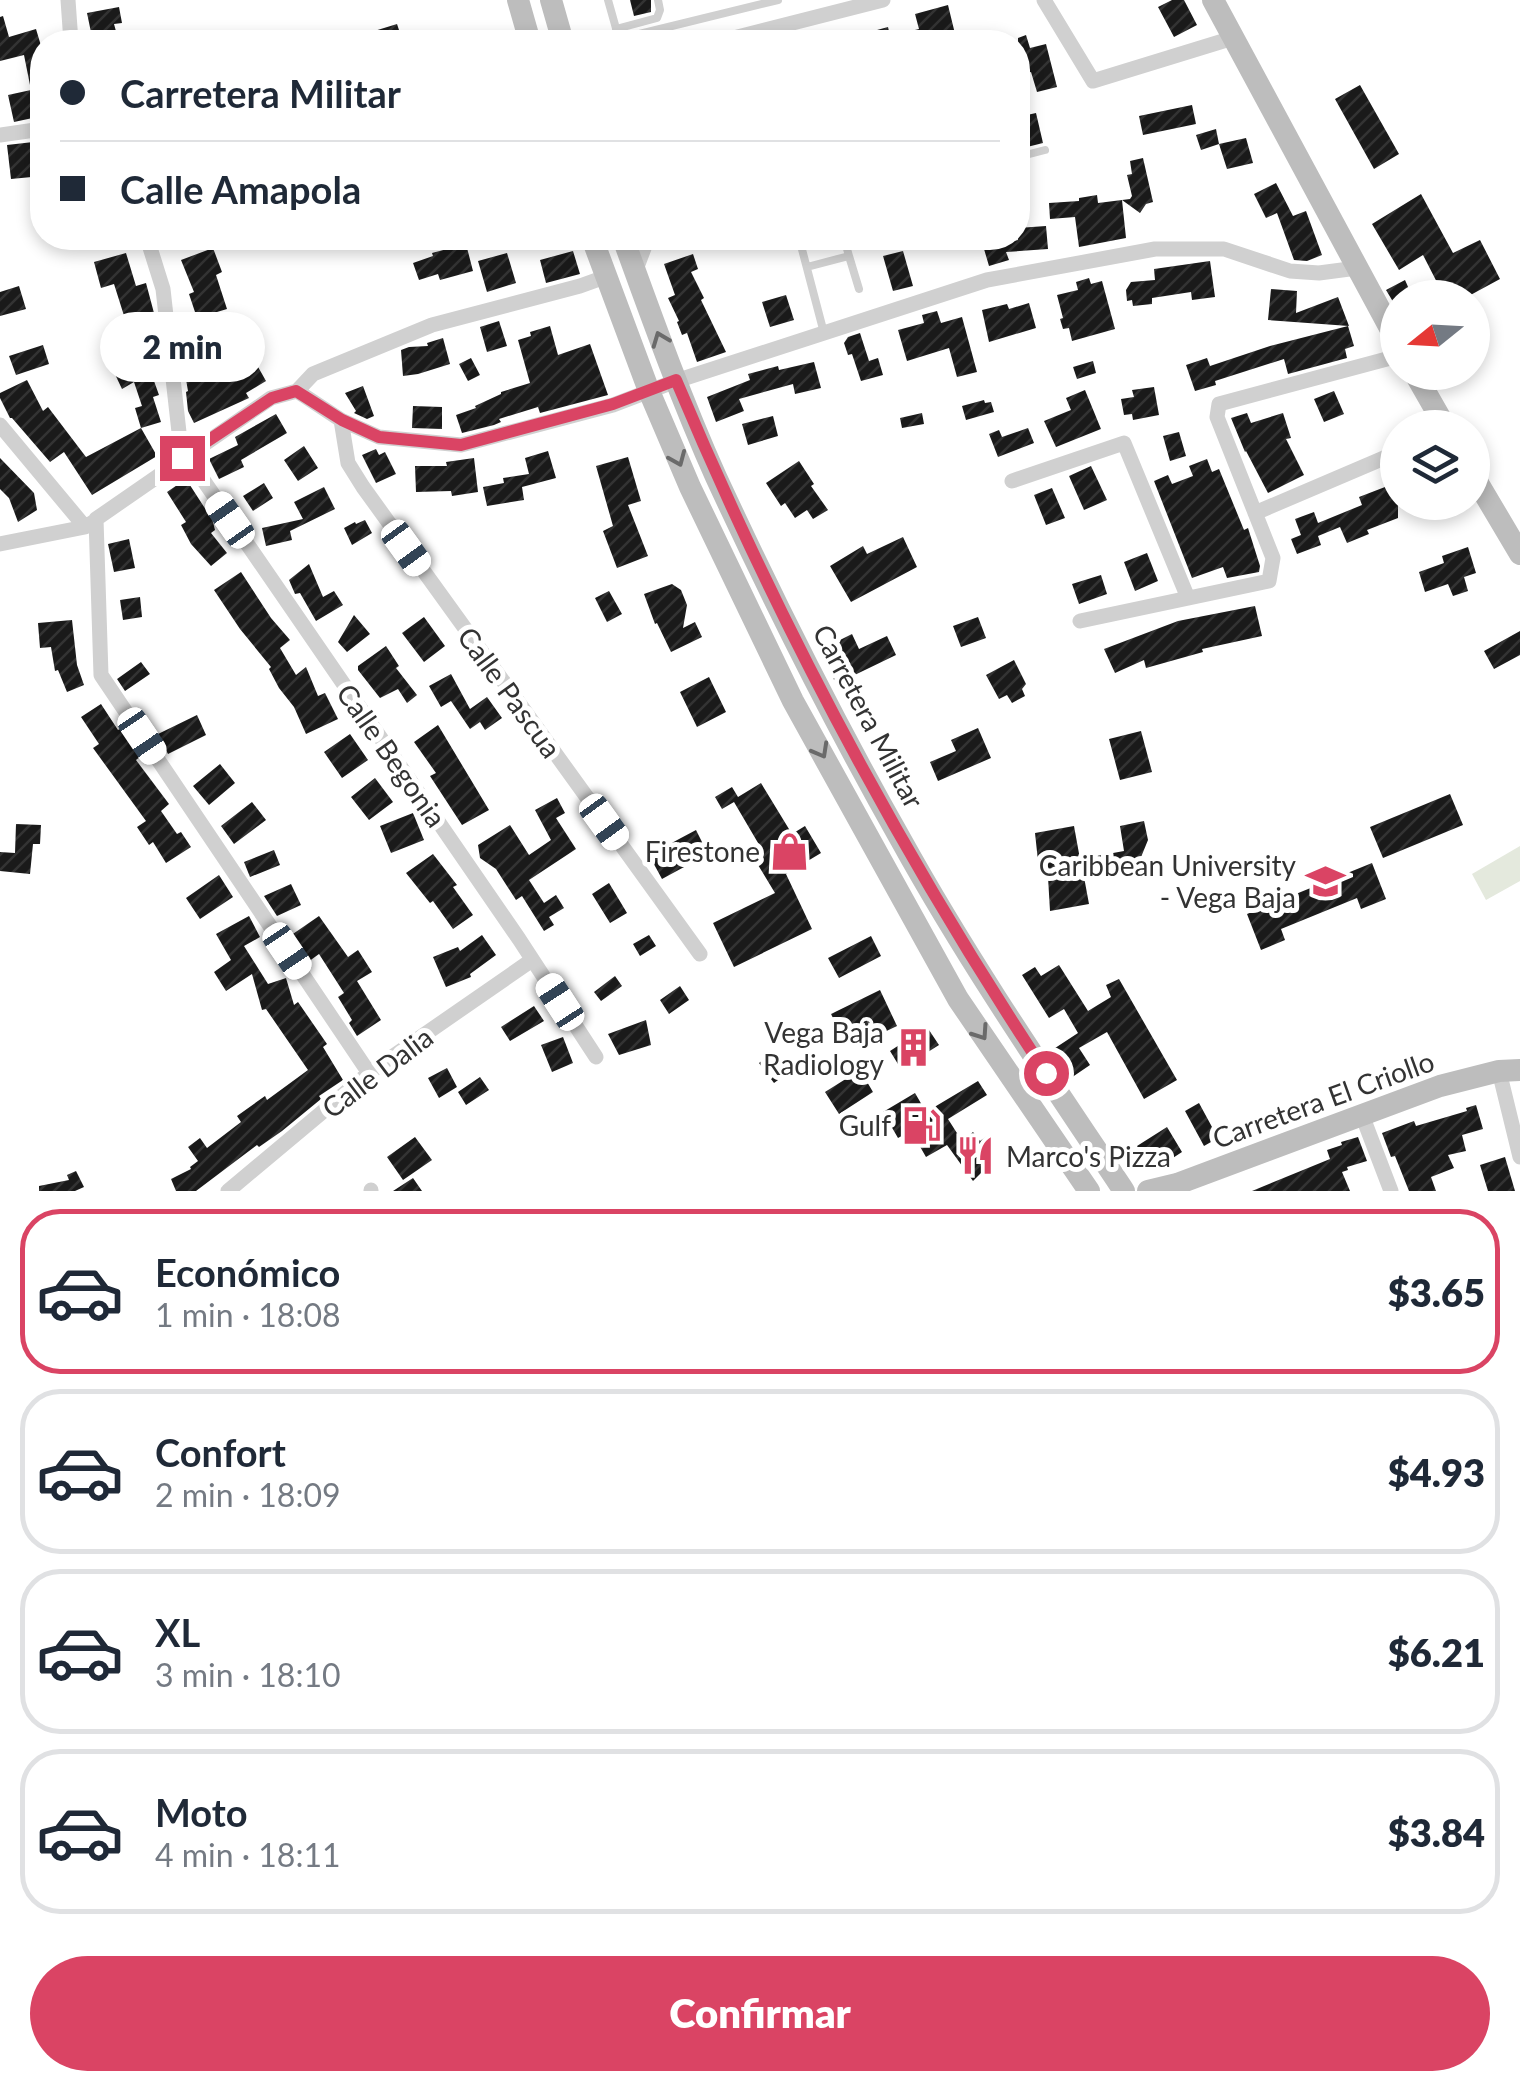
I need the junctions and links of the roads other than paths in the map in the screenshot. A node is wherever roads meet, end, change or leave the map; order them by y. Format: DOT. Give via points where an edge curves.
graph roads {
  1 [pos="68,0"];
  2 [pos="518,0"];
  3 [pos="551,0"];
  4 [pos="608,0"];
  5 [pos="658,0"];
  6 [pos="778,0"];
  7 [pos="883,0"];
  8 [pos="1044,0"];
  9 [pos="1213,0"];
  10 [pos="616,29"];
  11 [pos="71,30"];
  12 [pos="527,30"];
  13 [pos="560,30"];
  14 [pos="656,30"];
  15 [pos="784,30"];
  16 [pos="1233,38"];
  17 [pos="30,131"];
  18 [pos="0,135"];
  19 [pos="1045,150"];
  20 [pos="1030,154"];
  21 [pos="151,250"];
  22 [pos="596,250"];
  23 [pos="627,250"];
  24 [pos="643,250"];
  25 [pos="802,250"];
  26 [pos="847,250"];
  27 [pos="849,256"];
  28 [pos="807,267"];
  29 [pos="1357,268"];
  30 [pos="635,272"];
  31 [pos="605,277"];
  32 [pos="859,289"];
  33 [pos="1380,310"];
  34 [pos="824,333"];
  35 [pos="1380,361"];
  36 [pos="676,380"];
  37 [pos="649,390"];
  38 [pos="296,391"];
  39 [pos="342,420"];
  40 [pos="0,425"];
  41 [pos="184,457"];
  42 [pos="1380,460"];
  43 [pos="1012,481"];
  44 [pos="1490,503"];
  45 [pos="1255,512"];
  46 [pos="91,523"];
  47 [pos="0,544"];
  48 [pos="1520,554"];
  49 [pos="1188,598"];
  50 [pos="1080,621"];
  51 [pos="700,954"];
  52 [pos="532,960"];
  53 [pos="596,1057"];
  54 [pos="1510,1070"];
  55 [pos="369,1074"];
  56 [pos="1362,1114"];
  57 [pos="1520,1158"];
  58 [pos="1185,1186"];
  59 [pos="228,1191"];
  60 [pos="1089,1191"];
  61 [pos="1124,1191"];
  62 [pos="1148,1191"];
  63 [pos="1391,1191"];
  1 -- 11 [label="street"];
  2 -- 12 [label="main road"];
  3 -- 13 [label="main road"];
  4 -- 10 [label="lane"];
  5 -- 10 [label="lane" via="657,18"];
  6 -- 14 [label="lane"];
  7 -- 15 [label="street"];
  8 -- 16 [label="street" via="1092,81"];
  9 -- 16 [label="main road"];
  16 -- 29 [label="main road"];
  17 -- 18 [label="street"];
  19 -- 20 [label="lane"];
  21 -- 41 [label="street, Calle Begonia" via="163,289"];
  22 -- 31 [label="main road, Carretera Militar"];
  23 -- 30 [label="main road, Carretera Militar"];
  24 -- 30 [label="street"];
  25 -- 28 [label="lane"];
  26 -- 27 [label="lane"];
  27 -- 28 [label="lane"];
  27 -- 32 [label="lane"];
  28 -- 34 [label="lane"];
  29 -- 33 [label="main road"];
  29 -- 34 [label="street" via="1290,271 1224,249 1155,249 986,280"];
  36 -- 30 [label="main road, Carretera Militar, one-way"];
  31 -- 37 [label="main road, Carretera Militar"];
  31 -- 38 [label="street" via="432,326 313,374"];
  34 -- 36 [label="street"];
  35 -- 45 [label="street" via="1219,404 1217,417"];
  36 -- 37 [label="street"];
  36 -- 61 [label="main road, Carretera Militar" via="818,687 902,842 987,985"];
  37 -- 39 [label="street" via="461,445 379,437"];
  37 -- 60 [label="main road, Carretera Militar, one-way" via="793,701 958,999"];
  38 -- 39 [label="street"];
  38 -- 41 [label="street" via="272,398"];
  39 -- 51 [label="street, Calle Pascua" via="348,463 363,487"];
  40 -- 46 [label="street"];
  41 -- 46 [label="street"];
  41 -- 52 [label="street, Calle Begonia"];
  42 -- 45 [label="street"];
  43 -- 49 [label="street" via="1124,443"];
  44 -- 48 [label="main road"];
  45 -- 49 [label="street" via="1273,558 1269,581"];
  46 -- 47 [label="street"];
  46 -- 55 [label="street" via="101,675"];
  49 -- 50 [label="street"];
  52 -- 53 [label="street, Calle Begonia"];
  52 -- 55 [label="street, Calle Dalia"];
  54 -- 56 [label="main road, Carretera El Criollo"];
  54 -- 57 [label="street"];
  55 -- 59 [label="street, Calle Dalia"];
  56 -- 58 [label="main road, Carretera El Criollo"];
  56 -- 63 [label="street"];
  58 -- 62 [label="main road, Carretera El Criollo"];
}
